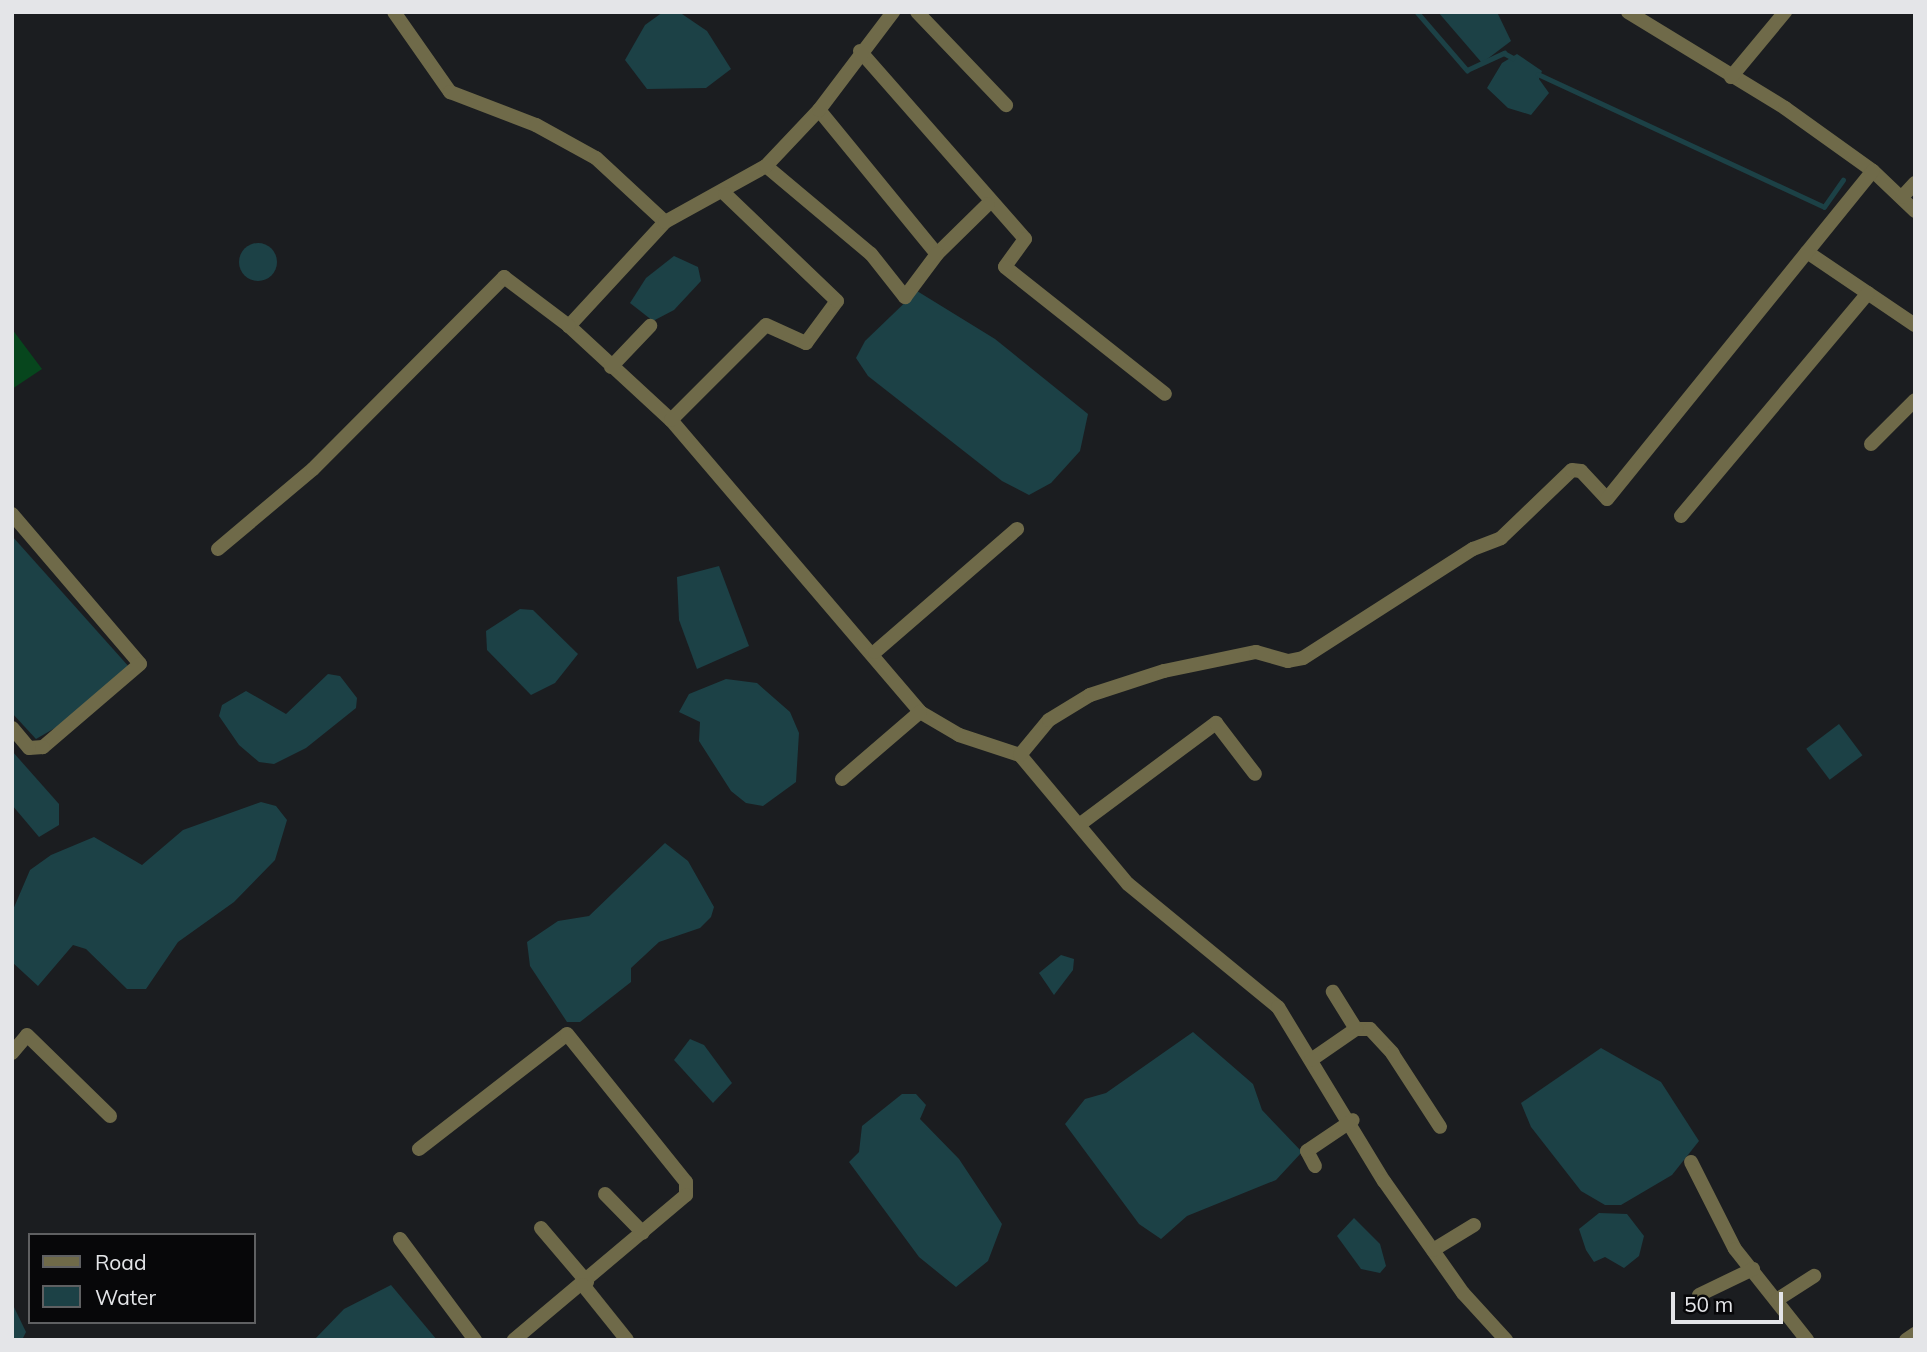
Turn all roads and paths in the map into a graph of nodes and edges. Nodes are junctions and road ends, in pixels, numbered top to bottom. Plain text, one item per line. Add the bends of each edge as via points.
1 (394, 12) edge
2 (893, 12) edge
3 (916, 12) edge
4 (1628, 12) edge
5 (1785, 12) edge
6 (860, 51) junction
7 (1731, 77) junction
8 (1006, 106) dead end
9 (819, 110) junction
10 (766, 166) junction
11 (1873, 171) junction
12 (1915, 183) edge
13 (725, 194) junction
14 (1902, 197) junction
15 (988, 204) junction
16 (1915, 211) edge
17 (666, 222) junction
18 (1807, 252) junction
19 (937, 254) junction
20 (1868, 293) junction
21 (1915, 325) edge
22 (569, 326) junction
23 (650, 326) dead end
24 (611, 367) junction
25 (1165, 394) dead end
26 (1915, 400) edge
27 (671, 420) junction
28 (1871, 444) dead end
29 (12, 513) edge
30 (1681, 516) dead end
31 (1017, 529) dead end
32 (218, 548) dead end
33 (876, 652) junction
34 (920, 712) junction
35 (12, 728) edge
36 (1020, 755) junction
37 (1255, 774) dead end
38 (842, 779) dead end
39 (1079, 825) junction
40 (1333, 992) dead end
41 (1356, 1028) junction
42 (12, 1053) edge
43 (1311, 1060) junction
44 (110, 1115) dead end
45 (1353, 1121) junction
46 (1440, 1128) dead end
47 (419, 1149) dead end
48 (1691, 1162) dead end
49 (1315, 1166) dead end
50 (605, 1194) dead end
51 (1474, 1226) dead end
52 (541, 1228) dead end
53 (643, 1233) junction
54 (400, 1239) dead end
55 (1433, 1250) junction
56 (1753, 1269) junction
57 (1814, 1276) dead end
58 (585, 1283) junction
59 (1699, 1295) dead end
60 (1778, 1299) junction
61 (1915, 1334) edge
62 (475, 1340) edge
63 (514, 1340) edge
64 (627, 1340) edge
65 (1506, 1340) edge
66 (1807, 1340) edge
67 (1906, 1340) edge

1 - 17 street via 450,92 536,125 596,158
2 - 6 street
3 - 8 street
4 - 7 street
5 - 7 street
6 - 9 street
6 - 15 street
7 - 11 street
9 - 10 street
9 - 19 street
10 - 13 street
10 - 19 street via 871,254 905,296
11 - 14 street
11 - 18 street
12 - 14 street
13 - 17 street
13 - 27 street via 837,302 806,343 766,325
14 - 16 street
15 - 19 street
15 - 25 street via 1025,239 1005,267
17 - 22 street
18 - 20 street
18 - 36 street via 1607,499 1581,471 1572,470 1501,538 1473,549 1303,657 1288,662 1256,652 1164,671 1090,695 1049,720
20 - 21 street
20 - 30 street
22 - 24 street
22 - 32 street via 504,277 313,469
23 - 24 street
24 - 27 street
26 - 28 street
27 - 33 street
29 - 35 street via 140,664 43,747 29,748
31 - 33 street
33 - 34 street
34 - 36 street via 959,735
34 - 38 street
36 - 39 street
37 - 39 street via 1216,723
39 - 43 street via 1128,884 1278,1007
40 - 41 street
41 - 43 street
41 - 46 street via 1370,1028 1392,1053
42 - 44 street via 27,1035
43 - 45 street
45 - 49 street via 1307,1151
45 - 55 street via 1384,1181
47 - 53 street via 567,1034 686,1182 686,1195
48 - 56 street via 1735,1249
50 - 53 street
51 - 55 street
52 - 58 street
53 - 58 street
54 - 62 street
55 - 65 street
56 - 59 street
56 - 60 street
57 - 60 street
58 - 63 street
58 - 64 street
60 - 66 street
61 - 67 street

